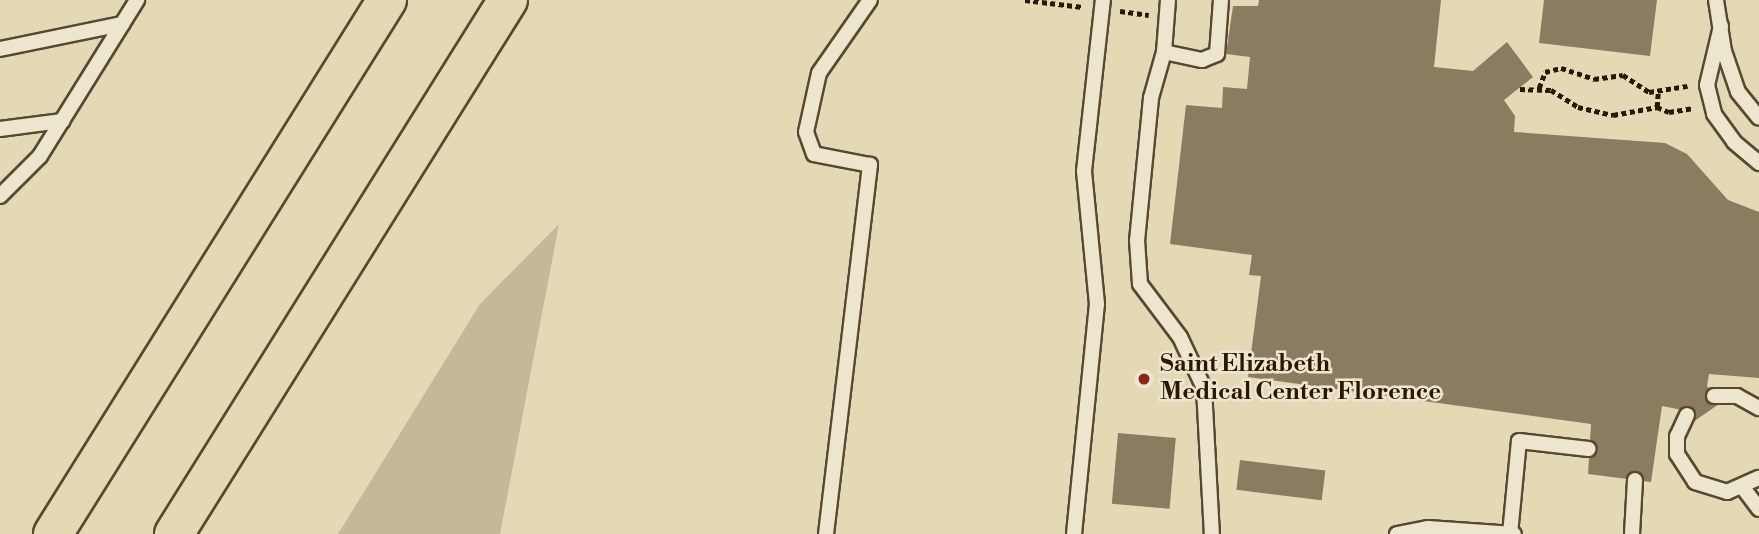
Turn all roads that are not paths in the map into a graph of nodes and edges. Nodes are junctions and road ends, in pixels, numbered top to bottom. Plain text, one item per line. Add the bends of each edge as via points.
1 (137, 0) edge
2 (357, 0) edge
3 (387, 0) edge
4 (508, 0) edge
5 (870, 0) edge
6 (1103, 0) edge
7 (1168, 0) edge
8 (1221, 0) edge
9 (1716, 0) edge
10 (122, 23) junction
11 (1721, 26) junction
12 (0, 49) edge
13 (1164, 52) junction
14 (317, 109) junction
15 (1759, 118) edge
16 (62, 121) junction
17 (0, 129) edge
18 (1759, 163) edge
19 (0, 196) edge
20 (1714, 396) dead end
21 (1759, 408) edge
22 (1687, 415) dead end
23 (1589, 449) dead end
24 (1759, 478) edge
25 (1635, 480) dead end
26 (1744, 489) junction
27 (1759, 509) edge
28 (53, 534) edge
29 (174, 534) edge
30 (826, 534) edge
31 (1073, 534) edge
32 (1212, 534) edge
33 (1397, 534) edge
34 (1512, 534) edge
35 (1632, 534) edge

1 - 10 lane
2 - 14 highway
3 - 14 highway
4 - 29 highway
5 - 30 lane via 819,73 806,132 814,154 870,165
6 - 31 lane via 1084,171 1097,304
7 - 13 lane
8 - 13 lane via 1217,54 1202,60
9 - 11 lane
10 - 12 lane
10 - 16 lane
11 - 15 lane via 1738,92
11 - 18 lane via 1707,85 1711,103 1734,142
13 - 32 lane via 1151,98 1137,240 1140,284 1180,337 1204,388
14 - 28 highway
16 - 17 lane
16 - 19 lane via 40,156
20 - 21 lane via 1737,396
22 - 26 lane via 1676,436 1684,469 1710,490
23 - 34 lane via 1520,441
24 - 26 lane
25 - 35 lane
26 - 27 lane
33 - 34 lane via 1428,528

